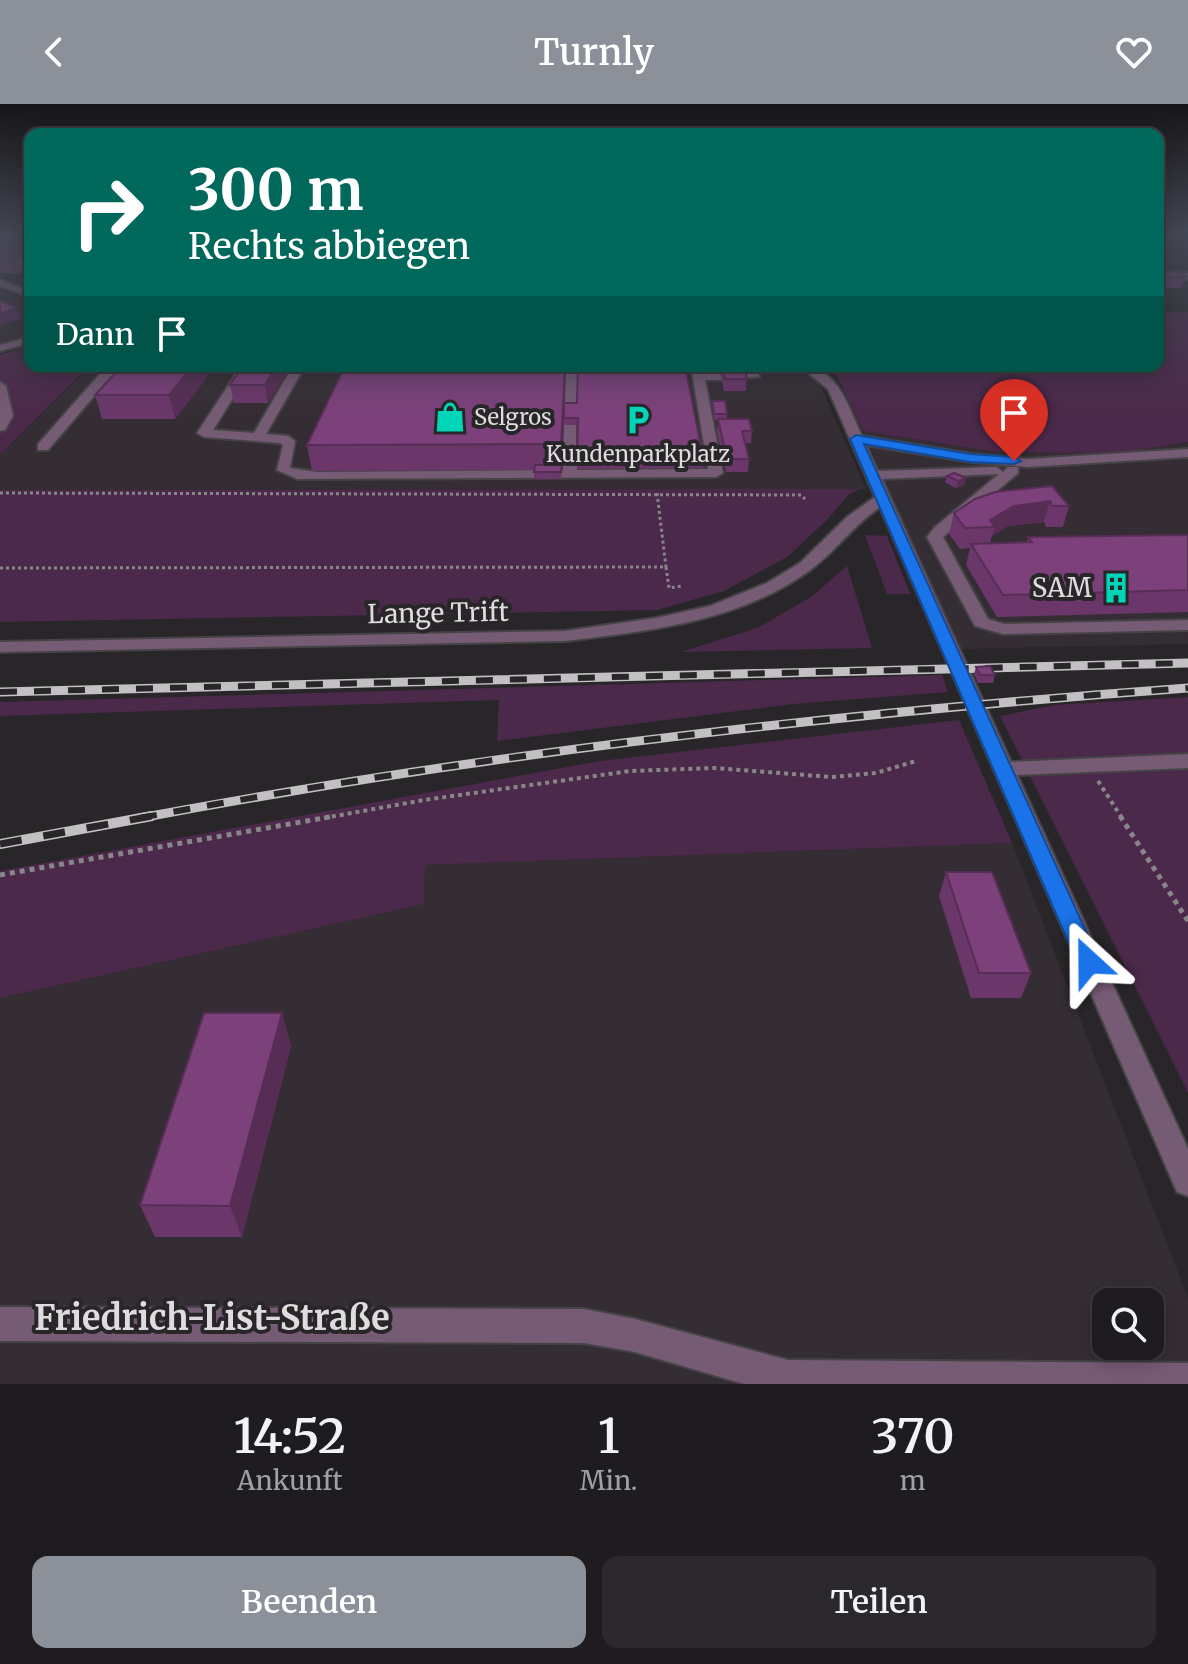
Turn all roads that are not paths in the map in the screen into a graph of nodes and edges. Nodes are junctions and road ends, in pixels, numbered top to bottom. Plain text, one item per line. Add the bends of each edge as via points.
1 (24, 342) edge
2 (0, 348) edge
3 (114, 372) edge
4 (243, 372) edge
5 (296, 372) edge
6 (572, 372) edge
7 (698, 372) edge
8 (703, 372) edge
9 (814, 372) edge
10 (719, 375) edge
11 (0, 386) edge
12 (571, 409) edge
13 (570, 425) edge
14 (0, 427) edge
15 (259, 435) junction
16 (856, 439) junction
17 (43, 447) dead end
18 (1188, 453) edge
19 (1188, 467) edge
20 (1013, 470) junction
21 (570, 474) junction
22 (872, 475) junction
23 (882, 499) junction
24 (1188, 625) edge
25 (0, 647) edge
26 (1188, 761) edge
27 (1003, 769) junction
28 (1188, 1182) edge
29 (0, 1324) edge
30 (1188, 1380) edge

1 - 2 street
3 - 17 street
4 - 15 street via 204,433
5 - 15 street
6 - 12 street
7 - 21 street via 716,473
8 - 10 street
9 - 16 street via 832,384
11 - 14 street via 7,416
13 - 21 street
15 - 21 street via 288,442 283,469 299,475
16 - 18 street via 1028,463
16 - 22 street
19 - 20 street
20 - 22 street
20 - 24 street via 935,537 981,622 1003,629
22 - 23 street
23 - 25 street, Lange Trift via 800,571 770,589 732,605 630,628 565,636
23 - 27 street
26 - 27 street
27 - 28 street
29 - 30 street via 584,1326 788,1377

